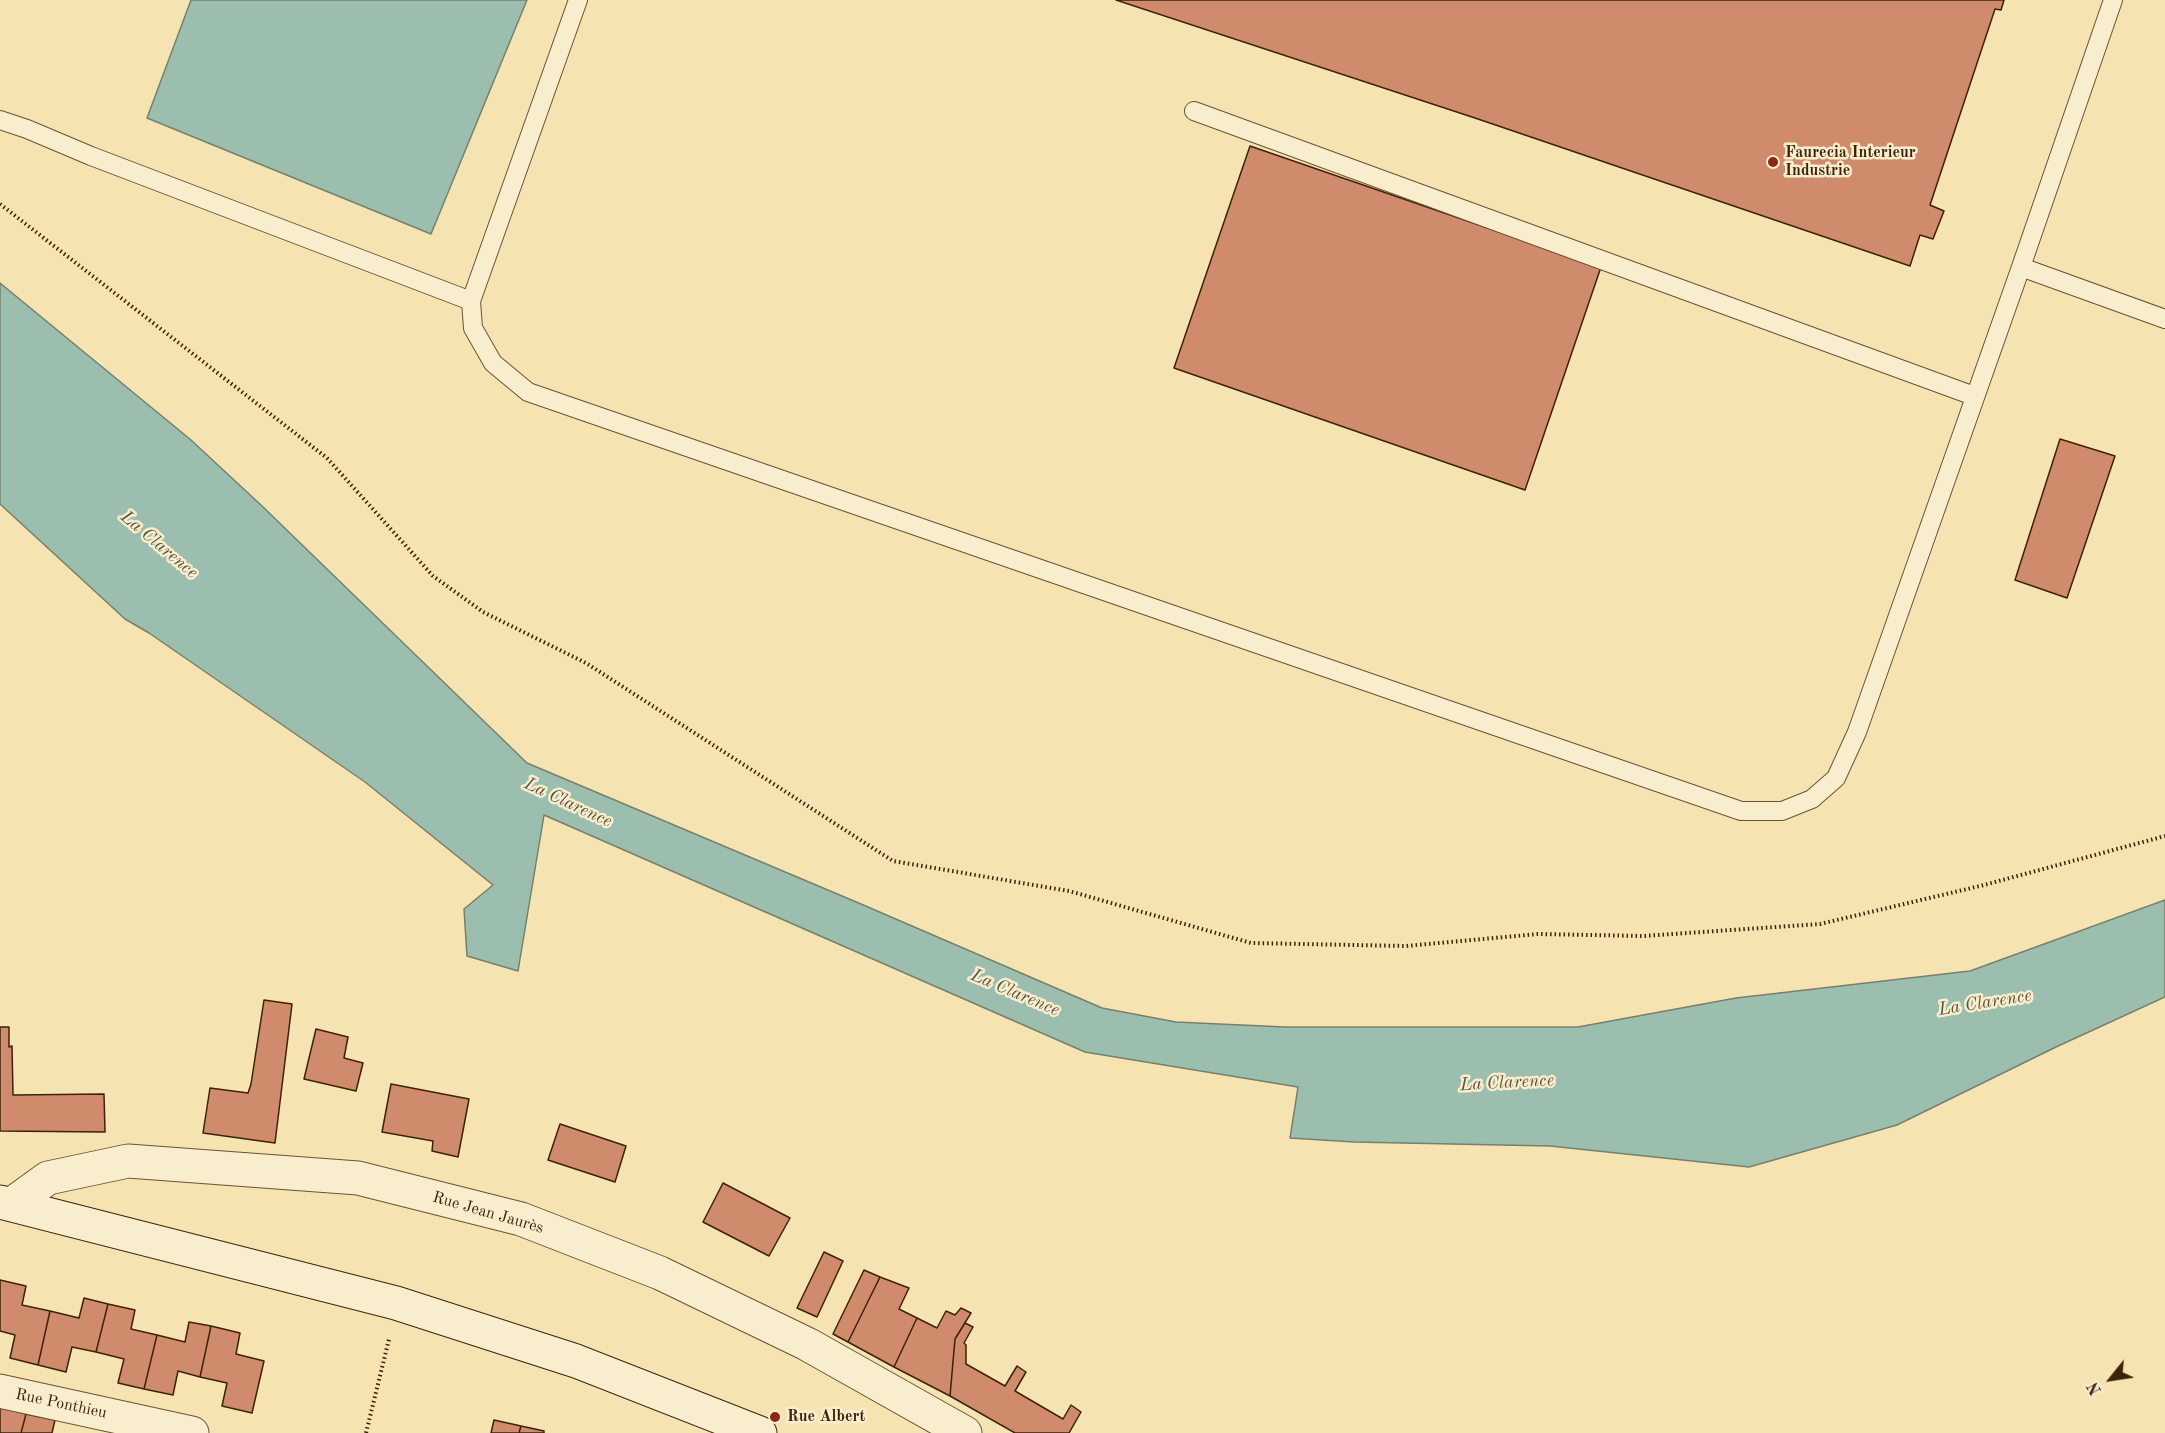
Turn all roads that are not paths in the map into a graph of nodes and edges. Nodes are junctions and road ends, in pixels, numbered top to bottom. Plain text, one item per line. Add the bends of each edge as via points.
1 (578, 0) edge
2 (2113, 0) edge
3 (1194, 111) dead end
4 (0, 120) edge
5 (2021, 267) junction
6 (471, 301) junction
7 (2165, 319) edge
8 (1974, 396) junction
9 (6, 1203) edge
10 (0, 1391) edge
11 (192, 1433) edge
12 (760, 1433) edge
13 (965, 1433) edge

1 - 6 lane
2 - 5 lane
3 - 8 lane
4 - 6 lane
5 - 7 lane
5 - 8 lane
6 - 8 lane via 472,328 493,363 528,392 1740,811 1782,811 1812,799 1836,778 1857,732
9 - 12 street, Rue Jean Jaurès via 396,1303 576,1361
9 - 13 street, Rue Jean Jaurès via 48,1178 128,1161 358,1178 521,1220 660,1273 807,1344
10 - 11 street, Rue Ponthieu

